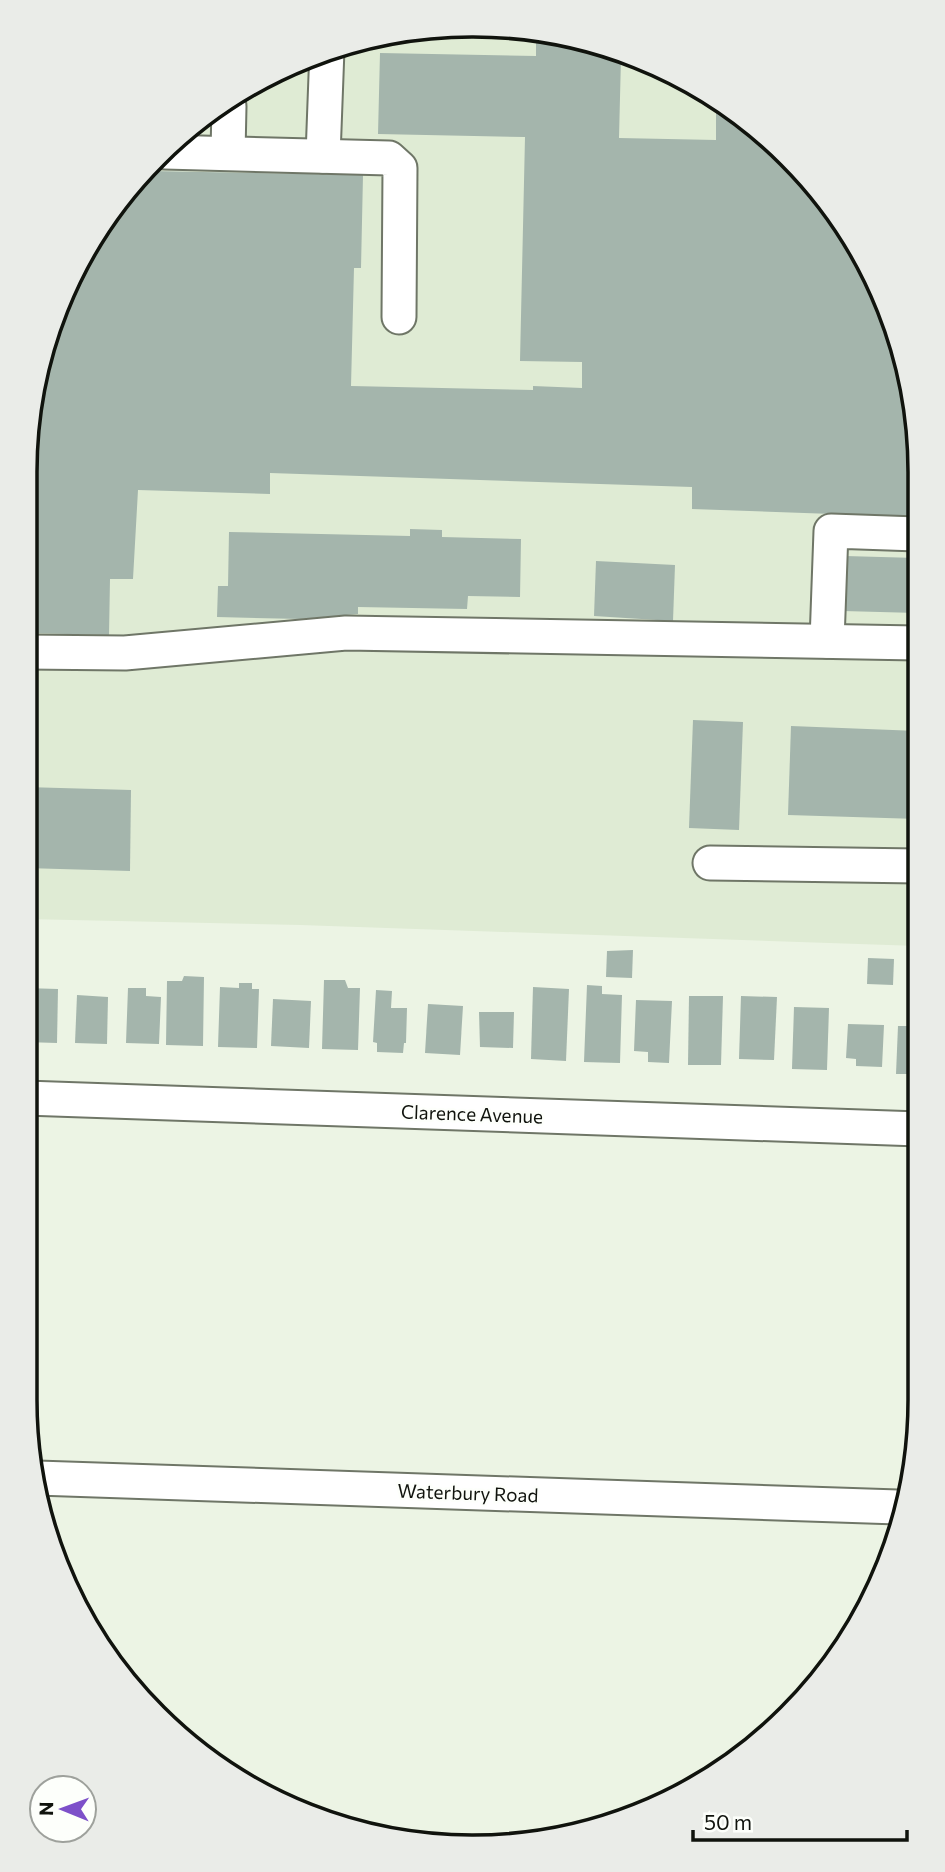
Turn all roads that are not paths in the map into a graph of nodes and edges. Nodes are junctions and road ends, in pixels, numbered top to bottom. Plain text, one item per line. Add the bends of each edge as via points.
1 (327, 62) edge
2 (229, 111) edge
3 (177, 152) edge
4 (228, 153) junction
5 (323, 156) junction
6 (399, 317) dead end
7 (908, 534) edge
8 (827, 641) junction
9 (908, 643) edge
10 (37, 652) edge
11 (710, 863) dead end
12 (908, 866) edge
13 (37, 1098) edge
14 (908, 1129) edge
15 (44, 1478) edge
16 (894, 1507) edge

1 - 5 street
2 - 4 street
3 - 4 street
4 - 5 street
5 - 6 street via 389,158 400,168
7 - 8 street via 831,531
8 - 9 street
8 - 10 street via 346,633 125,653
11 - 12 street
13 - 14 street, Clarence Avenue
15 - 16 street, Waterbury Road

